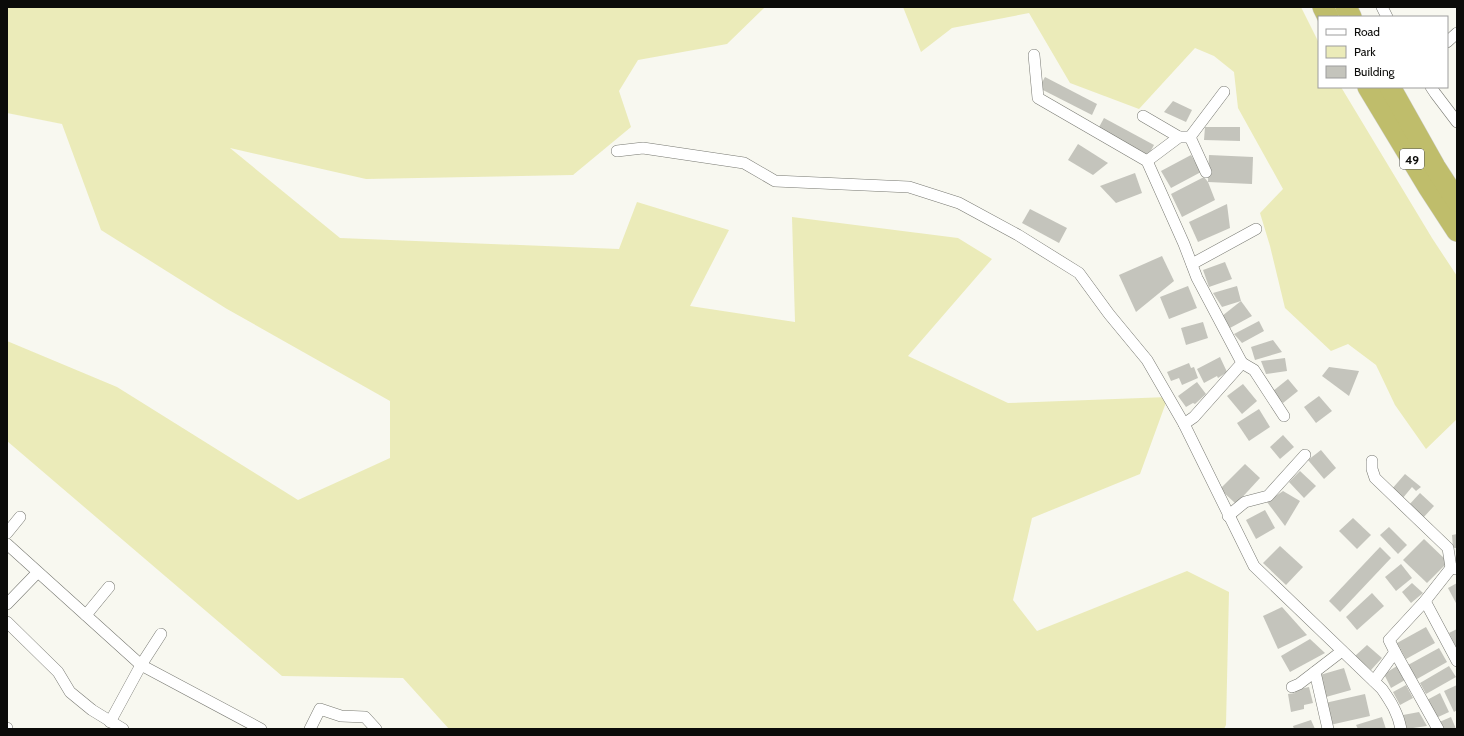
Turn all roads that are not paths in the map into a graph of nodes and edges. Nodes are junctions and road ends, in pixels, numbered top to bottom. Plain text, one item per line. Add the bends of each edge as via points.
1 (1323, 7) edge
2 (1346, 7) edge
3 (1382, 7) edge
4 (1328, 16) edge
5 (1350, 16) edge
6 (1386, 16) edge
7 (1457, 33) edge
8 (1448, 41) edge
9 (1034, 55) dead end
10 (1369, 88) edge
11 (1391, 88) edge
12 (1432, 88) edge
13 (1224, 92) dead end
14 (1143, 116) dead end
15 (1457, 122) edge
16 (1184, 137) junction
17 (617, 151) dead end
18 (1147, 160) junction
19 (1206, 172) dead end
20 (1457, 201) edge
21 (1256, 229) dead end
22 (1457, 231) edge
23 (1192, 264) junction
24 (1242, 364) junction
25 (1284, 416) dead end
26 (1184, 424) junction
27 (1305, 455) dead end
28 (1372, 461) dead end
29 (1228, 516) junction
30 (20, 517) dead end
31 (7, 533) edge
32 (7, 544) edge
33 (1454, 569) edge
34 (37, 573) junction
35 (109, 587) dead end
36 (1425, 601) junction
37 (7, 604) edge
38 (86, 615) junction
39 (7, 622) edge
40 (161, 634) dead end
41 (1342, 651) junction
42 (1395, 652) junction
43 (1457, 661) edge
44 (141, 665) junction
45 (1315, 672) junction
46 (1374, 681) junction
47 (1292, 687) dead end
48 (110, 722) junction
49 (123, 729) edge
50 (261, 729) edge
51 (310, 729) edge
52 (376, 729) edge
53 (1328, 729) edge
54 (1401, 729) edge
55 (1438, 729) edge

1 - 4 highway
2 - 5 highway
3 - 6 street
7 - 8 street
9 - 18 street via 1038,98
10 - 22 highway, 49
11 - 20 highway, 49
12 - 15 street
13 - 16 street
14 - 16 street
16 - 18 street
16 - 19 street
17 - 26 street via 643,148 744,163 775,181 909,187 959,203 1018,235 1079,274 1147,360
18 - 23 street
21 - 23 street
23 - 24 street
24 - 25 street via 1254,370
24 - 26 street
26 - 29 street
27 - 29 street via 1268,496 1245,502
28 - 33 street via 1375,478 1448,548
29 - 41 street via 1254,566
30 - 31 street
32 - 34 street
33 - 36 street
34 - 37 street
34 - 38 street
35 - 38 street
36 - 42 street via 1389,640
36 - 43 street
38 - 44 street
39 - 48 street via 58,672 70,692
40 - 44 street
41 - 45 street
41 - 46 street
42 - 46 street
42 - 55 street
44 - 48 street
44 - 50 street
45 - 47 street
45 - 53 street
46 - 54 street via 1394,707
48 - 49 street
51 - 52 street via 320,709 341,716 365,717

